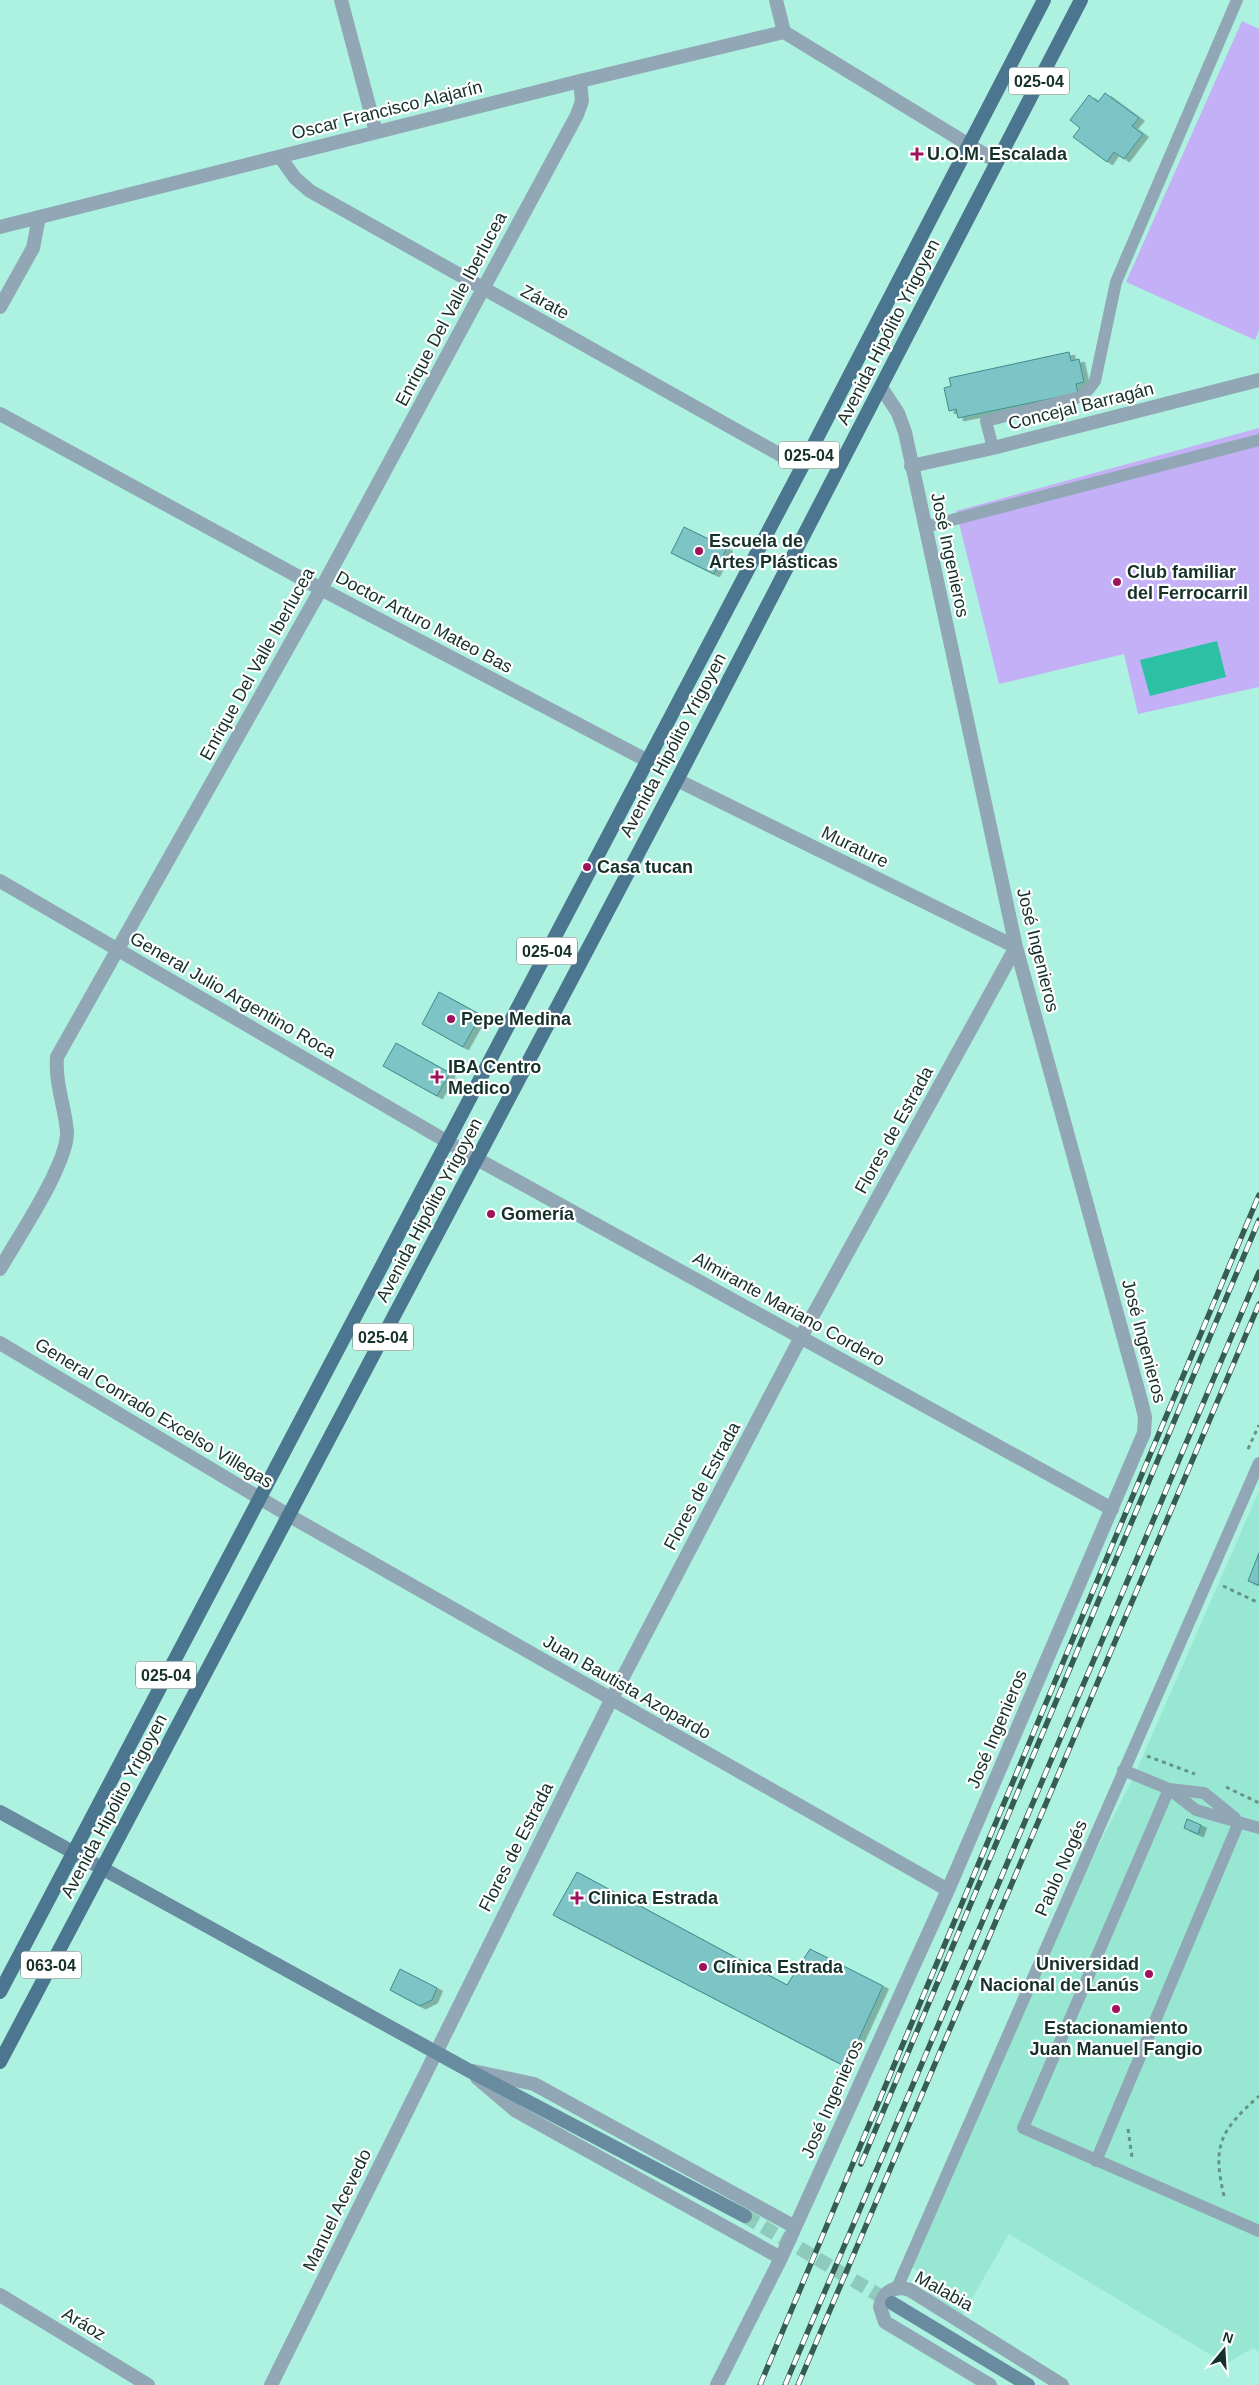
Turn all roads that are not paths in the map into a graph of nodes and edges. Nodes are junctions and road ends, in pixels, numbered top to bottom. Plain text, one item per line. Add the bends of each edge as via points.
1 (341, 0) edge
2 (776, 0) edge
3 (1044, 0) edge
4 (1081, 0) edge
5 (1237, 0) edge
6 (784, 32) junction
7 (580, 80) junction
8 (376, 132) junction
9 (969, 147) junction
10 (280, 156) junction
11 (997, 162) junction
12 (39, 217) junction
13 (0, 227) edge
14 (482, 289) junction
15 (0, 307) edge
16 (1259, 380) edge
17 (881, 387) junction
18 (0, 414) edge
19 (1259, 440) edge
20 (993, 448) junction
21 (911, 466) junction
22 (802, 467) junction
23 (924, 527) junction
24 (321, 589) junction
25 (648, 761) junction
26 (677, 780) junction
27 (0, 881) edge
28 (1016, 947) junction
29 (118, 950) junction
30 (447, 1141) junction
31 (478, 1159) junction
32 (0, 1269) edge
33 (801, 1337) junction
34 (0, 1343) edge
35 (1259, 1463) edge
36 (259, 1497) junction
37 (1112, 1509) junction
38 (288, 1515) junction
39 (611, 1700) junction
40 (1123, 1770) junction
41 (1169, 1789) junction
42 (0, 1812) edge
43 (1239, 1822) junction
44 (1259, 1828) edge
45 (73, 1852) junction
46 (103, 1868) junction
47 (948, 1890) junction
48 (0, 1992) edge
49 (436, 2051) junction
50 (0, 2062) edge
51 (468, 2070) junction
52 (1096, 2161) junction
53 (745, 2216) tunnel mouth
54 (795, 2227) junction
55 (1259, 2231) edge
56 (781, 2258) junction
57 (897, 2288) junction
58 (0, 2295) edge
59 (892, 2303) tunnel mouth
60 (148, 2385) edge
61 (271, 2385) edge
62 (718, 2385) edge
63 (990, 2385) edge
64 (1028, 2385) edge
65 (1062, 2385) edge

1 - 8 street
2 - 6 street
3 - 9 main road, Avenida Hipólito Yrigoyen / 025-04
4 - 11 main road, Avenida Hipólito Yrigoyen / 025-04
5 - 20 lane via 1116,282 1094,381 1080,397 986,421
6 - 7 street, Oscar Francisco Alajarín
6 - 9 street
7 - 8 street, Oscar Francisco Alajarín
7 - 14 street, Enrique Del Valle Iberlucea via 582,100 577,115
8 - 10 street, Oscar Francisco Alajarín
9 - 11 street
9 - 22 main road, Avenida Hipólito Yrigoyen / 025-04
10 - 12 street, Oscar Francisco Alajarín
10 - 14 street, Zárate via 295,178 310,192
11 - 17 main road, Avenida Hipólito Yrigoyen / 025-04
12 - 13 street, Oscar Francisco Alajarín
12 - 15 street via 33,248
14 - 22 street, Zárate
14 - 24 street, Enrique Del Valle Iberlucea
16 - 20 street, Concejal Barragán
17 - 21 street, José Ingenieros via 905,432
17 - 26 main road, Avenida Hipólito Yrigoyen / 025-04
18 - 24 street, Doctor Arturo Mateo Bas
19 - 23 lane
20 - 21 street, Concejal Barragán
21 - 23 street, José Ingenieros
22 - 25 main road, Avenida Hipólito Yrigoyen / 025-04
23 - 28 street, José Ingenieros
24 - 25 street, Doctor Arturo Mateo Bas
24 - 29 street, Enrique Del Valle Iberlucea
25 - 30 main road, Avenida Hipólito Yrigoyen / 025-04
26 - 28 street, Murature
26 - 31 main road, Avenida Hipólito Yrigoyen / 025-04
27 - 29 street, General Julio Argentino Roca
28 - 33 street, Flores de Estrada
28 - 37 street, José Ingenieros via 1145,1417 1144,1433
29 - 30 street, General Julio Argentino Roca
29 - 32 street, Enrique Del Valle Iberlucea via 57,1057 56,1071 67,1132 64,1152
30 - 31 street, Almirante Mariano Cordero
30 - 36 main road, Avenida Hipólito Yrigoyen / 025-04
31 - 33 street, Almirante Mariano Cordero
31 - 38 main road, Avenida Hipólito Yrigoyen / 025-04
33 - 37 street, Almirante Mariano Cordero
33 - 39 street, Flores de Estrada
34 - 36 street, General Conrado Excelso Villegas
35 - 40 lane, Pablo Nogés
36 - 38 street, General Conrado Excelso Villegas
36 - 45 main road, Avenida Hipólito Yrigoyen / 025-04
37 - 47 street, José Ingenieros
38 - 39 street, Juan Bautista Azopardo
38 - 46 main road, Avenida Hipólito Yrigoyen / 025-04
39 - 47 street, Juan Bautista Azopardo
39 - 49 street, Flores de Estrada
40 - 41 lane
40 - 57 lane, Pablo Nogés
41 - 43 lane via 1196,1810
41 - 43 lane via 1204,1793
41 - 52 lane via 1023,2128
42 - 45 main road
43 - 44 lane
43 - 52 lane
45 - 46 main road
45 - 48 main road, Avenida Hipólito Yrigoyen / 063-04
46 - 49 main road
46 - 50 main road, Avenida Hipólito Yrigoyen / 063-04
47 - 54 street, José Ingenieros
49 - 51 main road
49 - 61 street, Manuel Acevedo
51 - 53 main road
51 - 54 street via 534,2084
51 - 56 street via 516,2112
52 - 55 lane
54 - 56 street, José Ingenieros
56 - 62 street, José Ingenieros
57 - 63 street, Malabia via 882,2299 880,2307 884,2322
57 - 65 street, Malabia via 910,2290
58 - 60 street, Aráoz
59 - 64 main road, Malabia

